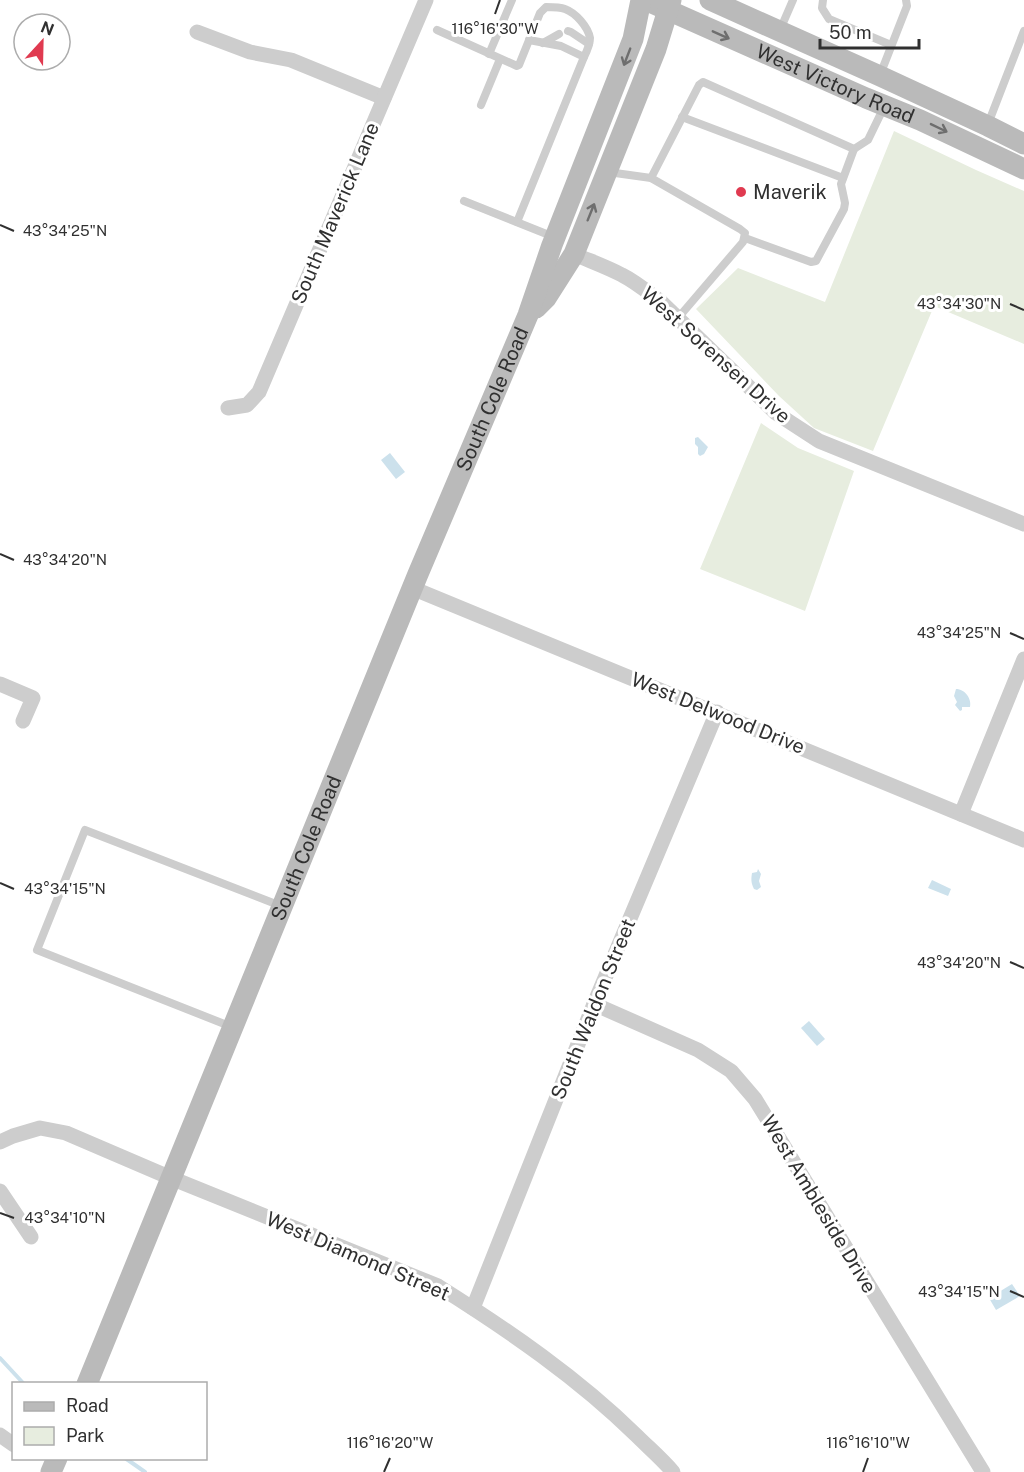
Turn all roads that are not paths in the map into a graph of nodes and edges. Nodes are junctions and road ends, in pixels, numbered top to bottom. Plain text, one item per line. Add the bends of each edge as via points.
1 (426, 0) edge
2 (512, 0) edge
3 (641, 0) edge
4 (645, 0) edge
5 (710, 0) edge
6 (793, 0) edge
7 (823, 0) edge
8 (906, 0) edge
9 (670, 5) edge
10 (437, 30) dead end
11 (568, 31) dead end
12 (780, 31) junction
13 (1024, 31) edge
14 (197, 32) dead end
15 (559, 34) dead end
16 (529, 40) junction
17 (543, 43) junction
18 (589, 44) junction
19 (891, 45) junction
20 (489, 54) junction
21 (584, 57) junction
22 (500, 58) junction
23 (880, 76) junction
24 (384, 98) junction
25 (482, 105) dead end
26 (884, 105) junction
27 (682, 117) junction
28 (988, 126) junction
29 (1024, 144) edge
30 (854, 149) junction
31 (1024, 169) edge
32 (607, 172) junction
33 (651, 178) junction
34 (843, 178) junction
35 (464, 201) dead end
36 (569, 203) junction
37 (517, 222) junction
38 (555, 238) junction
39 (745, 238) junction
40 (574, 254) junction
41 (528, 315) junction
42 (678, 318) junction
43 (228, 408) dead end
44 (1024, 524) edge
45 (412, 588) junction
46 (1024, 659) edge
47 (0, 684) edge
48 (717, 712) junction
49 (23, 721) dead end
50 (961, 814) junction
51 (1024, 840) edge
52 (282, 906) junction
53 (594, 1004) junction
54 (233, 1027) junction
55 (0, 1142) edge
56 (171, 1178) junction
57 (0, 1191) edge
58 (31, 1237) dead end
59 (473, 1308) junction
60 (87, 1382) edge
61 (673, 1472) edge
62 (983, 1472) edge

1 - 24 street, South Maverick Lane
2 - 20 lane
3 -> 36 main road, South Cole Road via 633,39
4 - 9 main road, West Victory Road
5 - 12 main road, West Victory Road
6 - 12 lane
7 - 19 lane via 822,8 829,19
8 - 19 lane
9 -> 26 main road, West Victory Road
9 - 32 main road, South Cole Road
10 - 20 lane
11 - 18 lane
12 - 23 main road, West Victory Road
13 - 28 lane
14 - 24 street via 250,52 291,60
15 - 17 lane
16 - 17 lane
16 - 18 lane via 546,7 563,8 581,21
16 - 22 lane via 519,65
17 - 21 lane
18 - 21 lane
19 - 23 lane
20 - 22 lane
21 - 37 lane
22 - 25 lane
23 - 28 main road, West Victory Road
24 - 43 street, South Maverick Lane via 259,392 247,405
26 - 30 lane via 868,140
26 -> 31 main road, West Victory Road
27 - 30 lane via 703,82
27 - 33 lane
27 - 34 lane
28 - 29 main road, West Victory Road
30 - 34 lane
32 - 33 lane
40 -> 32 main road, South Cole Road
33 - 39 lane via 741,229
34 - 39 lane via 844,209 816,261
35 - 37 lane
36 - 38 main road, South Cole Road
36 - 40 main road, South Cole Road via 565,224
37 - 38 lane
38 - 41 main road, South Cole Road
39 - 42 lane
40 - 41 main road, South Cole Road via 546,298
40 - 42 street, West Sorensen Drive via 624,276
41 - 45 main road, South Cole Road
42 - 44 street, West Sorensen Drive via 776,413 819,441
45 - 48 street, West Delwood Drive
45 - 52 main road, South Cole Road
46 - 50 street
47 - 49 street via 33,698
48 - 50 street, West Delwood Drive
48 - 53 street, South Waldon Street
50 - 51 street, West Delwood Drive
52 - 54 main road, South Cole Road
52 - 54 lane via 85,830 37,950
53 - 59 street, South Waldon Street
53 - 62 street, West Ambleside Drive via 698,1050 731,1071 754,1099
54 - 56 main road, South Cole Road
55 - 56 street, West Diamond Street via 40,1128 66,1133
56 - 59 street, West Diamond Street via 438,1286
56 - 60 main road, South Cole Road
57 - 58 street
59 - 61 street, West Diamond Street via 569,1376

